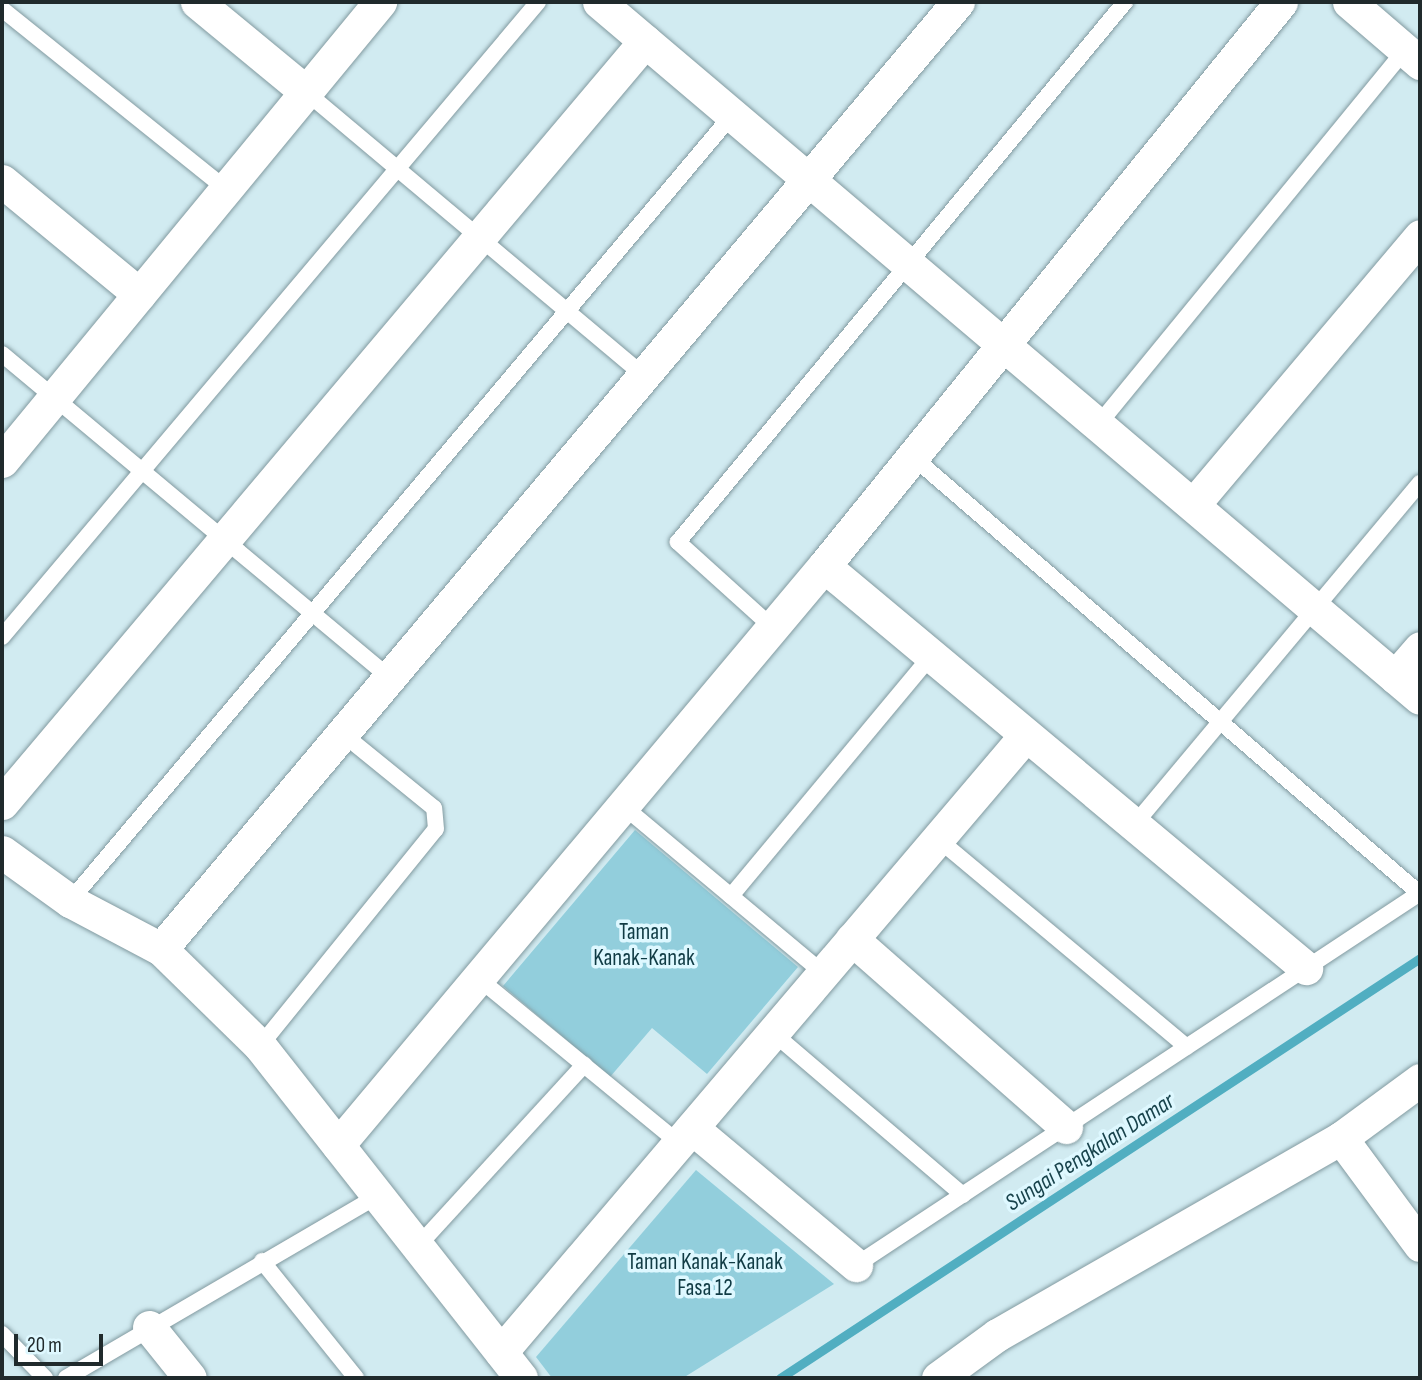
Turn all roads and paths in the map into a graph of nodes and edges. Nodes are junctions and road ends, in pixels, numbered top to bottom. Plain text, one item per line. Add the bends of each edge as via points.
1 (197, 2) edge
2 (380, 2) edge
3 (538, 2) edge
4 (599, 2) edge
5 (958, 2) edge
6 (1125, 2) edge
7 (1280, 2) edge
8 (1349, 2) edge
9 (2, 9) edge
10 (645, 41) junction
11 (1413, 56) edge
12 (306, 92) junction
13 (732, 115) junction
14 (398, 168) junction
15 (810, 180) junction
16 (2, 181) edge
17 (226, 189) junction
18 (1420, 236) edge
19 (479, 237) junction
20 (908, 264) junction
21 (139, 294) junction
22 (568, 311) junction
23 (1001, 344) junction
24 (2, 354) edge
25 (645, 376) junction
26 (55, 396) junction
27 (1098, 425) junction
28 (913, 457) junction
29 (2, 461) edge
30 (143, 470) junction
31 (1420, 482) edge
32 (1193, 505) junction
33 (224, 539) junction
34 (824, 566) junction
35 (1319, 611) junction
36 (312, 613) junction
37 (772, 627) junction
38 (2, 637) edge
39 (1420, 648) edge
40 (932, 656) junction
41 (1395, 677) junction
42 (390, 678) junction
43 (1420, 698) edge
44 (1222, 723) junction
45 (343, 734) junction
46 (1026, 735) junction
47 (2, 803) edge
48 (622, 805) junction
49 (1134, 825) junction
50 (938, 839) junction
51 (2, 852) edge
52 (1420, 893) edge
53 (731, 895) junction
54 (70, 901) junction
55 (852, 939) junction
56 (161, 949) junction
57 (1306, 968) junction
58 (823, 973) junction
59 (478, 978) junction
60 (772, 1032) junction
61 (260, 1046) junction
62 (1187, 1047) junction
63 (584, 1065) junction
64 (1420, 1080) edge
65 (1066, 1126) junction
66 (685, 1135) junction
67 (1341, 1138) junction
68 (338, 1145) junction
69 (963, 1195) junction
70 (377, 1196) junction
71 (418, 1245) junction
72 (1420, 1245) edge
73 (262, 1261) junction
74 (856, 1265) joint
75 (149, 1327) junction
76 (2, 1334) edge
77 (500, 1352) junction
78 (45, 1378) edge
79 (66, 1378) edge
80 (190, 1378) edge
81 (356, 1378) edge
82 (520, 1378) edge
83 (938, 1378) edge

1 - 12 street
2 - 12 street
3 - 14 lane
4 - 10 street
5 - 15 street
6 - 20 lane
7 - 23 street
8 - 11 street
9 - 17 lane
10 - 13 street
10 - 19 street
11 - 27 lane
12 - 14 lane
12 - 17 street
13 - 15 street
13 - 22 lane
14 - 19 lane
14 - 30 lane
15 - 20 street
15 - 25 street
16 - 21 street
17 - 21 street
18 - 32 street
19 - 22 lane
19 - 33 street
20 - 23 street
20 - 37 lane via 678,542
21 - 26 street
22 - 25 lane
22 - 36 lane
23 - 27 street
23 - 28 street
24 - 26 lane
25 - 42 street
26 - 29 street
26 - 30 lane
27 - 32 street
28 - 34 street
28 - 44 lane
30 - 33 lane
30 - 38 lane
31 - 35 lane
32 - 35 street
33 - 36 lane
33 - 47 street
34 - 37 street
34 - 40 street
35 - 41 street
35 - 44 lane
36 - 42 lane
36 - 54 lane
37 - 48 street
39 - 41 street
40 - 46 street
40 - 53 lane
41 - 43 street
42 - 45 street
44 - 49 lane
44 - 52 lane
45 - 56 street
45 - 61 lane via 433,808 436,829
46 - 49 street
46 - 50 street
48 - 53 lane
48 - 59 street
49 - 57 street
50 - 55 street
50 - 62 lane
51 - 54 street
52 - 57 lane
53 - 58 lane
54 - 56 street
55 - 58 street
55 - 65 street
56 - 61 street
57 - 62 lane
58 - 60 street
59 - 63 lane
59 - 68 street
60 - 66 street
60 - 69 lane
61 - 68 street
62 - 65 lane
63 - 66 lane
63 - 71 lane
64 - 67 street
65 - 69 lane
66 - 74 street
66 - 77 street
67 - 72 street
67 - 83 street via 997,1335
68 - 70 street
69 - 74 lane
70 - 71 street
70 - 73 lane
71 - 77 street
73 - 75 lane
73 - 81 lane
75 - 79 lane
75 - 80 street
76 - 78 lane
77 - 82 street

